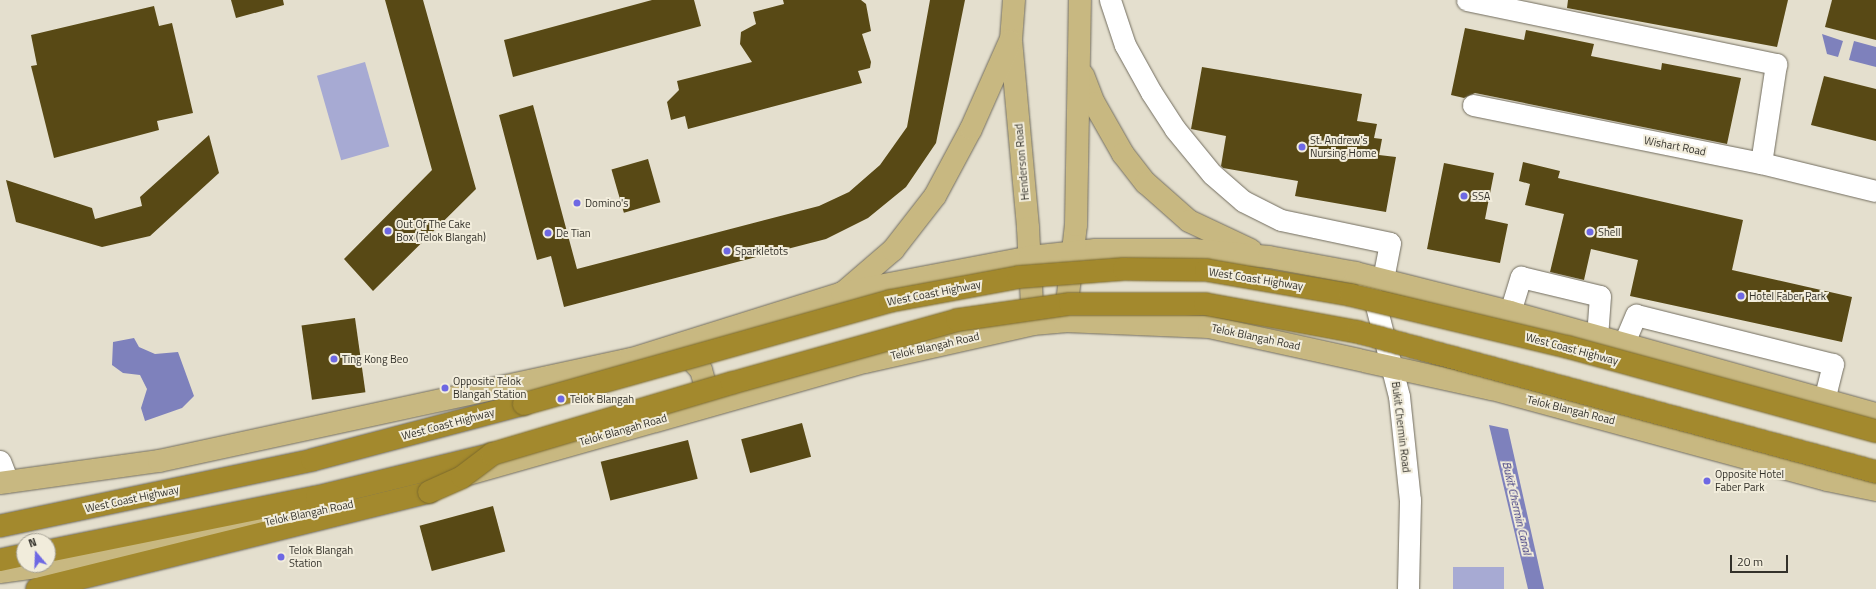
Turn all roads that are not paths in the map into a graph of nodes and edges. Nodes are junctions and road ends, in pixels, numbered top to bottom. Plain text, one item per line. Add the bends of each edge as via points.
1 (1014, 0) edge
2 (1080, 0) edge
3 (1110, 0) edge
4 (1467, 0) edge
5 (1011, 40) junction
6 (1079, 65) junction
7 (1473, 105) dead end
8 (1761, 163) junction
9 (1876, 191) edge
10 (1073, 252) junction
11 (1030, 257) junction
12 (1268, 257) junction
13 (1356, 273) junction
14 (1383, 279) junction
15 (842, 293) junction
16 (1510, 312) junction
17 (1065, 321) junction
18 (1033, 324) junction
19 (1597, 336) junction
20 (1623, 345) junction
21 (669, 349) junction
22 (1392, 366) junction
23 (1824, 400) junction
24 (701, 408) junction
25 (1876, 414) edge
26 (1876, 431) edge
27 (492, 454) junction
28 (0, 461) edge
29 (1876, 472) edge
30 (4, 482) edge
31 (1876, 490) edge
32 (0, 526) edge
33 (56, 549) edge
34 (16, 557) edge
35 (0, 560) edge
36 (0, 572) edge
37 (37, 589) edge
38 (1408, 589) edge

1 - 5 main road, Henderson Road
2 - 6 main road
3 - 14 street via 1125,45 1151,92 1175,129 1212,174 1243,201 1281,220 1390,243
4 - 8 street via 1776,64
5 - 11 main road, Henderson Road
5 - 15 main road via 971,129 935,196 893,250
6 - 10 main road
6 - 12 main road via 1103,120 1123,154 1146,183 1189,220
7 - 8 street, Wishart Road
8 - 9 street, Wishart Road
10 - 11 main road
10 - 12 main road via 1194,250
10 - 17 main road
11 - 15 main road
11 - 18 main road, Henderson Road
12 - 13 main road
13 - 14 main road
13 - 22 street, Bukit Chermin Road via 1369,288 1376,306
14 - 16 main road
15 - 21 main road
16 - 19 main road
16 - 19 street via 1521,277 1600,296
17 - 18 main road, Telok Blangah Road
17 - 22 main road, Telok Blangah Road via 1209,327
18 - 24 main road, Telok Blangah Road via 865,362
19 - 20 main road
20 - 23 main road
20 - 23 street via 1636,315 1833,364
21 - 24 main road via 688,356 701,370 706,388
21 - 30 main road via 159,461
22 - 31 main road, Telok Blangah Road via 1618,422 1827,480
22 - 38 street, Bukit Chermin Road via 1399,396 1410,500
23 - 25 main road
24 - 36 main road, Telok Blangah Road via 414,490 110,555
26 - 32 highway, West Coast Highway, bridge via 1568,347 1351,295 1206,270 1124,269 1019,277 890,301 312,460
27 - 29 highway, bridge via 957,320 1070,304 1204,304 1358,332
27 - 33 highway via 317,497
27 - 37 highway, bridge via 462,477 429,492
28 - 30 street
34 - 35 highway

